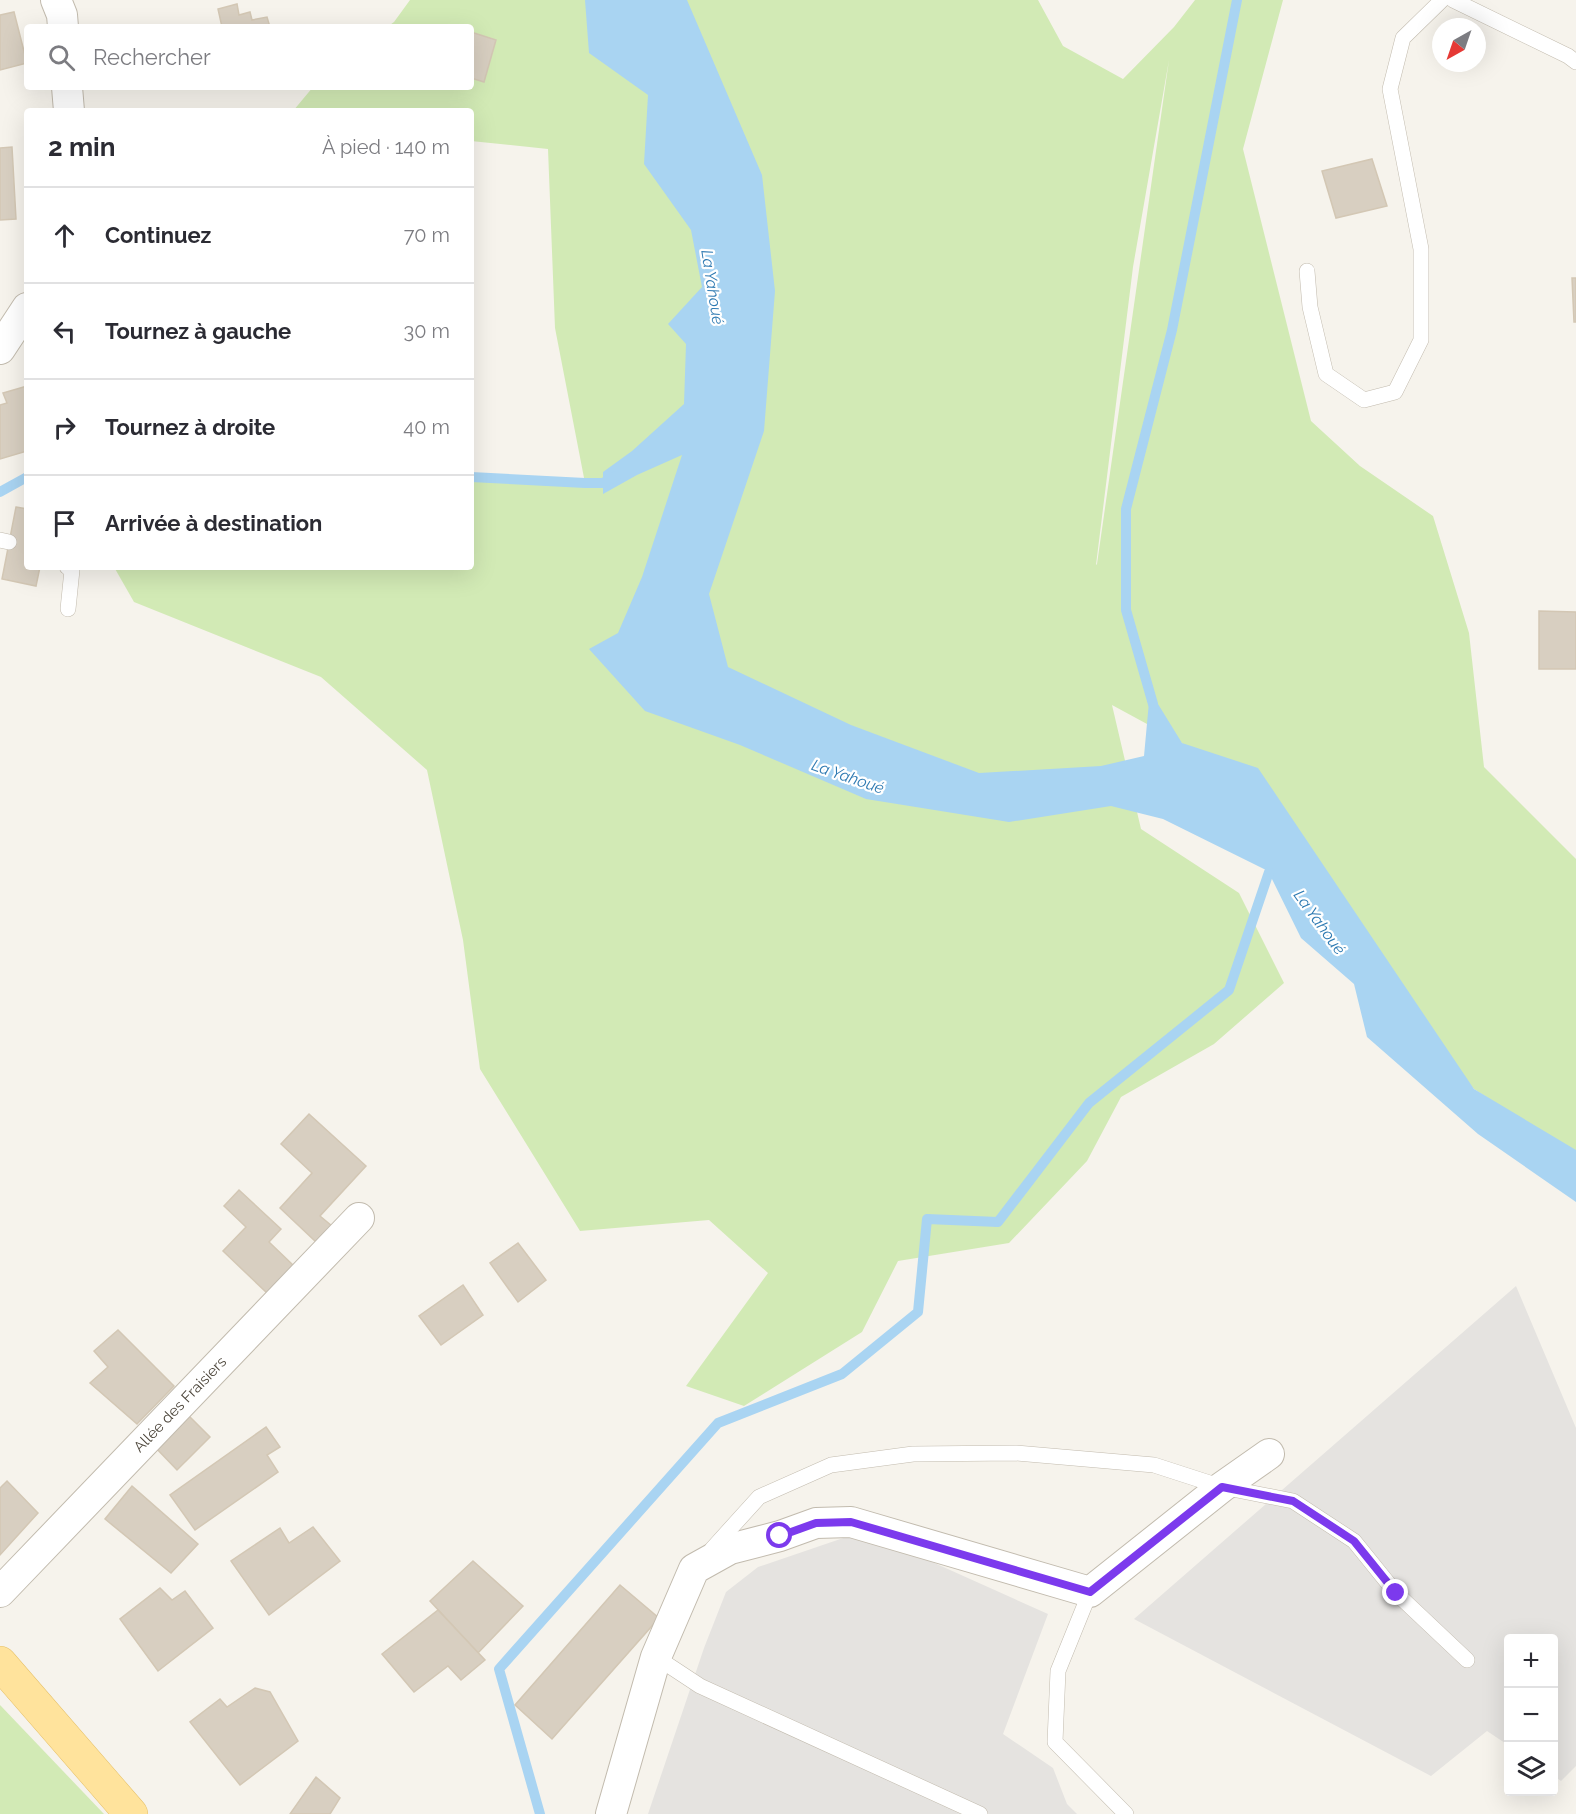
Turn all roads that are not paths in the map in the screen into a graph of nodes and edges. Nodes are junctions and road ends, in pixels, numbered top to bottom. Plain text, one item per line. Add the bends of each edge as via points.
1 (56, 0) edge
2 (1442, 0) edge
3 (1453, 0) edge
4 (63, 24) edge
5 (1576, 62) edge
6 (67, 90) edge
7 (69, 108) edge
8 (1307, 271) dead end
9 (24, 313) edge
10 (0, 349) edge
11 (72, 570) edge
12 (68, 609) dead end
13 (359, 1218) dead end
14 (1269, 1454) dead end
15 (1222, 1487) junction
16 (694, 1569) junction
17 (0, 1592) edge
18 (1090, 1592) junction
19 (656, 1657) junction
20 (1467, 1660) dead end
21 (0, 1663) edge
22 (952, 1808) edge
23 (131, 1814) edge
24 (611, 1814) edge
25 (980, 1814) edge
26 (1126, 1814) edge

1 - 4 street
2 - 8 lane via 1403,38 1390,89 1421,249 1421,340 1395,392 1364,400 1326,374 1310,307
3 - 5 lane
6 - 7 street
9 - 10 street
11 - 12 lane
13 - 17 street, Allée des Fraisiers
14 - 15 street
15 - 16 lane via 1154,1465 1016,1453 913,1454 831,1465 759,1497
15 - 18 street
15 - 20 lane via 1293,1501 1354,1541 1396,1593
16 - 18 street via 730,1548 816,1523 851,1522
16 - 19 street
18 - 26 lane via 1058,1671 1055,1742
19 - 22 lane via 700,1686
19 - 24 street
21 - 23 main road
22 - 25 lane

